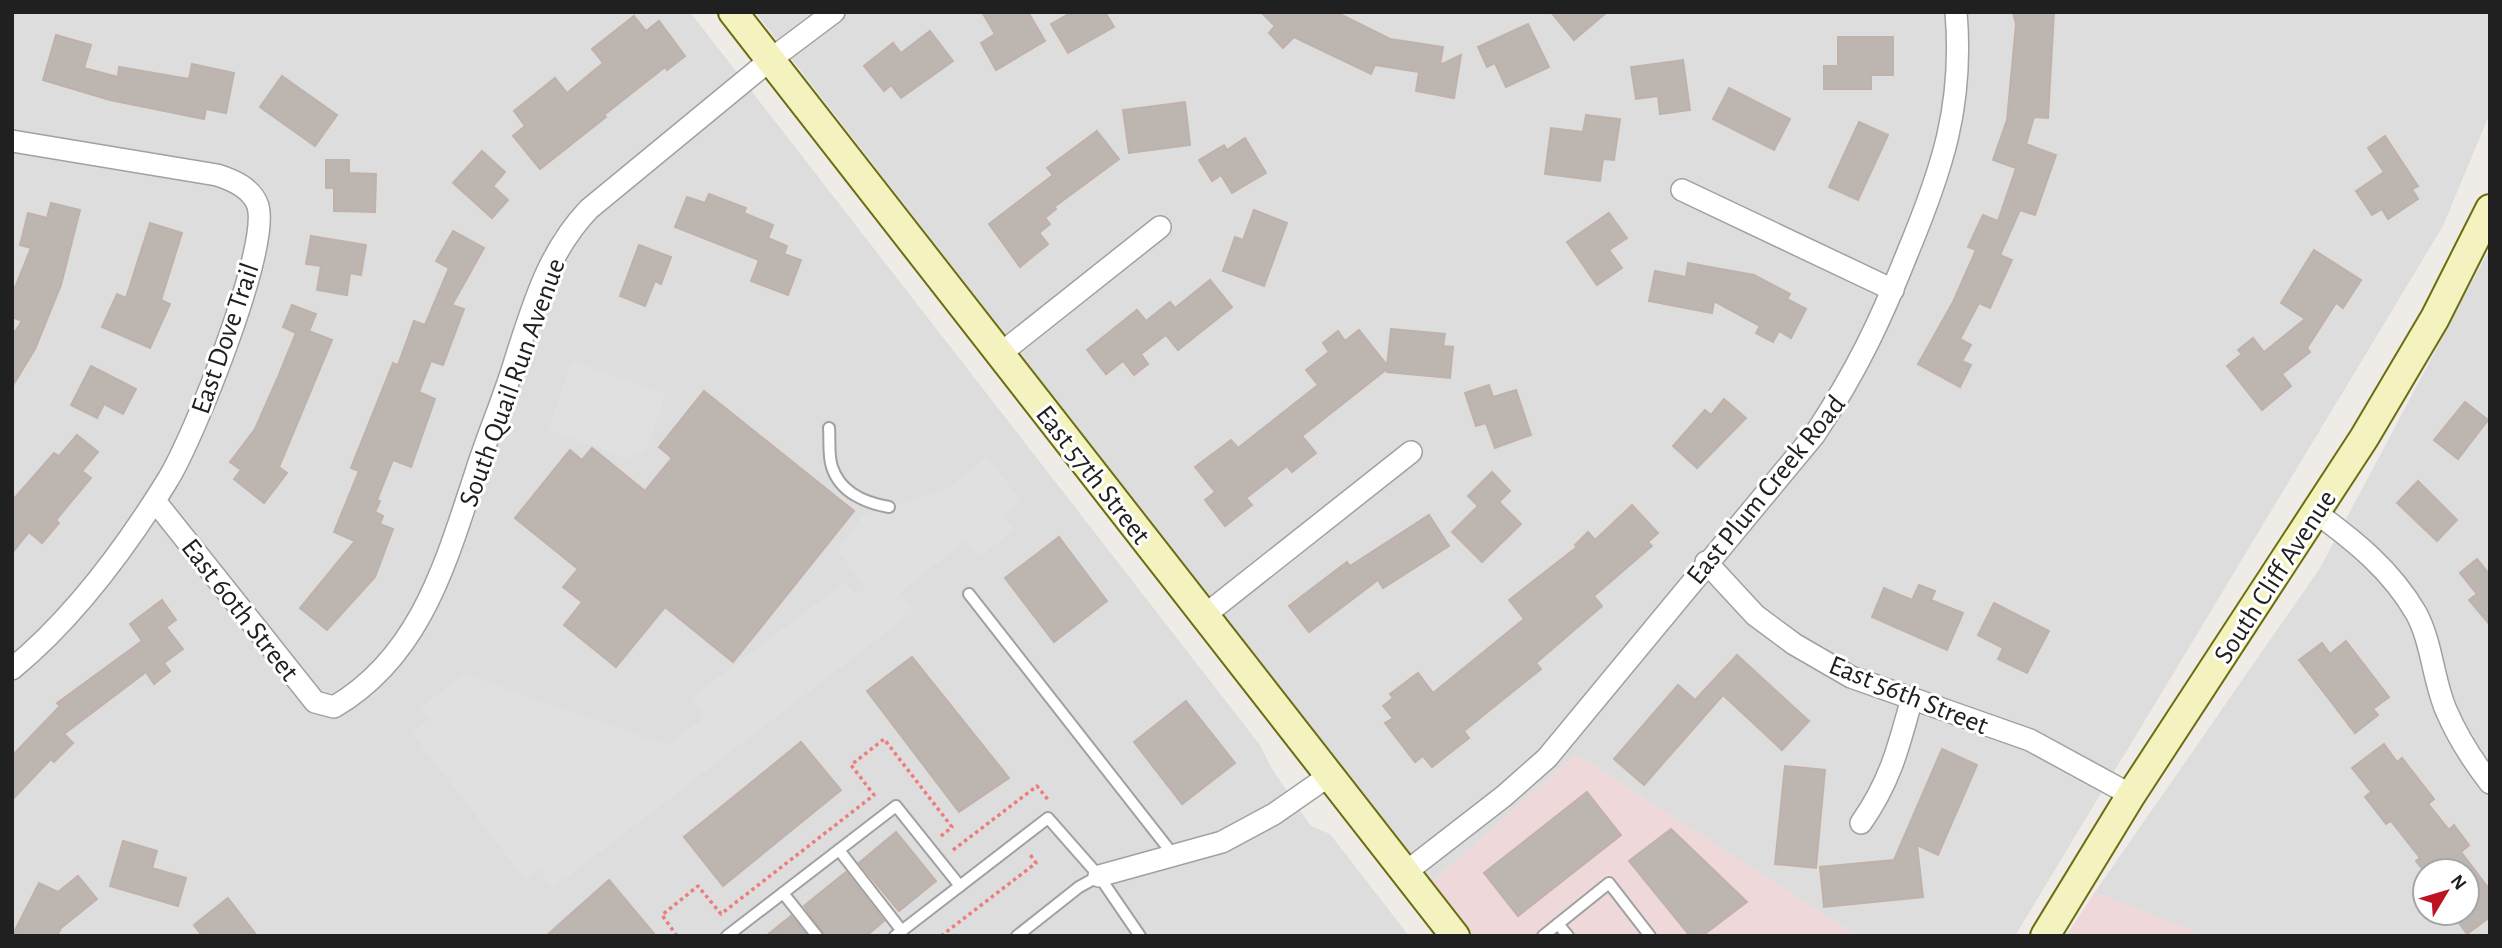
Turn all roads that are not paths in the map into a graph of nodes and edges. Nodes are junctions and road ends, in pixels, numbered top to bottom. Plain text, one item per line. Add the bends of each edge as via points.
1 (733, 12) edge
2 (834, 12) edge
3 (1956, 12) edge
4 (770, 60) junction
5 (12, 141) edge
6 (1682, 190) dead end
7 (2490, 209) edge
8 (1160, 227) dead end
9 (1893, 290) junction
10 (1000, 354) junction
11 (829, 428) dead end
12 (1411, 452) dead end
13 (155, 501) junction
14 (889, 507) dead end
15 (2315, 512) junction
16 (1706, 562) junction
17 (969, 594) dead end
18 (1205, 615) junction
19 (12, 669) edge
20 (1912, 698) junction
21 (334, 707) joint
22 (1330, 775) junction
23 (2490, 783) edge
24 (2131, 795) junction
25 (1861, 823) dead end
26 (839, 850) junction
27 (1175, 857) junction
28 (1406, 872) junction
29 (1098, 876) junction
30 (960, 886) junction
31 (783, 893) junction
32 (1558, 924) junction
33 (898, 933) edge
34 (727, 936) edge
35 (817, 936) edge
36 (1017, 936) edge
37 (1140, 936) edge
38 (1455, 936) edge
39 (1543, 936) edge
40 (1568, 936) edge
41 (1650, 936) edge
42 (2045, 936) edge

1 - 4 main road, East 57th Street
2 - 4 street, South Quail Run Avenue
3 - 9 street, East Plum Creek Road via 1960,54 1950,134 1940,173
4 - 10 main road, East 57th Street
4 - 21 street, South Quail Run Avenue via 572,227 554,254 537,295 452,547 422,614 372,680
5 - 13 street, East Dove Trail via 217,175 236,181 257,205 256,239 226,344 199,417
6 - 9 street
7 - 15 main road, South Cliff Avenue via 2435,318
8 - 10 street
9 - 16 street, East Plum Creek Road via 1867,350 1815,434
10 - 18 main road, East 57th Street
11 - 14 lane via 831,467 846,488 866,503
12 - 18 street
13 - 19 street, East Dove Trail via 89,591
13 - 21 street, East 60th Street via 315,702
15 - 23 street via 2365,549 2395,581 2418,616 2446,709
15 - 24 main road, South Cliff Avenue
16 - 20 street, East 56th Street via 1755,615 1794,644 1852,677
16 - 28 street, East Plum Creek Road via 1547,758
17 - 27 lane
18 - 22 main road, East 57th Street
20 - 24 street, East 56th Street via 2030,740
20 - 25 street via 1894,768
22 - 27 street via 1255,825 1222,842
22 - 28 main road, East 57th Street
24 - 42 main road, South Cliff Avenue
26 - 30 lane via 896,806
26 - 31 lane
26 - 33 lane
27 - 29 street
28 - 38 main road, East 57th Street
29 - 30 lane via 1048,818
29 - 36 lane
29 - 37 lane
30 - 33 lane
31 - 34 lane
31 - 35 lane
32 - 39 lane
32 - 40 lane
32 - 41 lane via 1609,883

